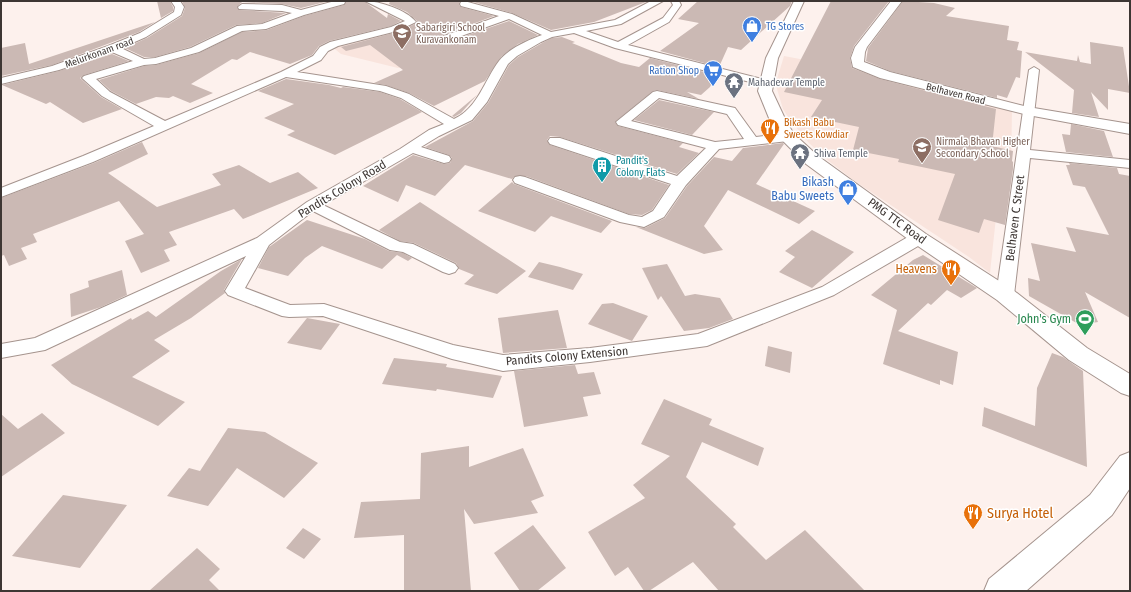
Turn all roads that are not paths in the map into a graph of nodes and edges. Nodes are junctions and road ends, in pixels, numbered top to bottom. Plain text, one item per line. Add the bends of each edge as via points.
1 (175, 1) edge
2 (344, 1) edge
3 (369, 1) edge
4 (659, 1) edge
5 (675, 1) edge
6 (799, 1) edge
7 (897, 1) edge
8 (464, 4) dead end
9 (242, 7) dead end
10 (302, 13) junction
11 (509, 16) junction
12 (576, 31) junction
13 (550, 35) junction
14 (446, 38) dead end
15 (619, 46) junction
16 (112, 48) junction
17 (143, 62) junction
18 (1034, 70) dead end
19 (285, 74) junction
20 (1, 81) edge
21 (766, 83) junction
22 (1028, 111) junction
23 (453, 124) junction
24 (164, 126) junction
25 (1130, 130) edge
26 (788, 137) junction
27 (555, 141) dead end
28 (752, 141) junction
29 (715, 146) junction
30 (411, 148) junction
31 (1023, 153) junction
32 (444, 159) dead end
33 (1130, 164) edge
34 (520, 180) dead end
35 (680, 182) junction
36 (1, 193) edge
37 (312, 205) junction
38 (919, 238) junction
39 (263, 242) junction
40 (449, 268) dead end
41 (1005, 295) junction
42 (1, 351) edge
43 (1130, 386) edge
44 (1130, 466) edge
45 (1001, 591) edge

1 - 16 street, Melurkonam road via 180,7 178,13 143,35
2 - 10 street
3 - 19 street via 411,22 394,29 334,44 317,58
4 - 12 street, Pandits Colony Road via 618,22
5 - 15 street via 677,5 666,20
6 - 21 street, PMG TTC Road via 772,58
7 - 22 street, Belhaven Road via 880,26 864,42 857,58 858,64 885,75
8 - 11 street
9 - 10 street via 282,8
10 - 17 street via 263,27 240,28 195,50 173,57
11 - 13 street
11 - 14 street
12 - 13 street, Pandits Colony Road
12 - 15 street
13 - 23 street, Pandits Colony Road via 513,54 504,62 481,102 468,117
15 - 21 street
16 - 17 street
16 - 20 street, Melurkonam road via 55,68
17 - 24 street via 88,78 106,94
18 - 22 street, Belhaven C Street
19 - 23 street via 382,88 405,96
19 - 24 street
21 - 26 street, PMG TTC Road via 765,91
22 - 25 street, Belhaven Road
22 - 31 street, Belhaven C Street
23 - 30 street, Pandits Colony Road
24 - 36 street
26 - 28 street
26 - 38 street, PMG TTC Road via 812,160
27 - 35 street
28 - 29 street
28 - 29 street via 731,111 657,94 622,122
29 - 35 street
30 - 32 street
30 - 37 street, Pandits Colony Road
31 - 33 street
31 - 41 street, Belhaven C Street
34 - 35 street via 626,219 644,222 659,214
37 - 39 street, Pandits Colony Road
37 - 40 street via 396,246 407,248
38 - 39 street, Pandits Colony Extension via 828,291 700,341 503,363 452,352 324,310 289,311 234,291
38 - 41 street, PMG TTC Road
39 - 42 street, Pandits Colony Road via 38,345
41 - 43 street, PMG TTC Road via 1078,354
44 - 45 street via 1101,505

